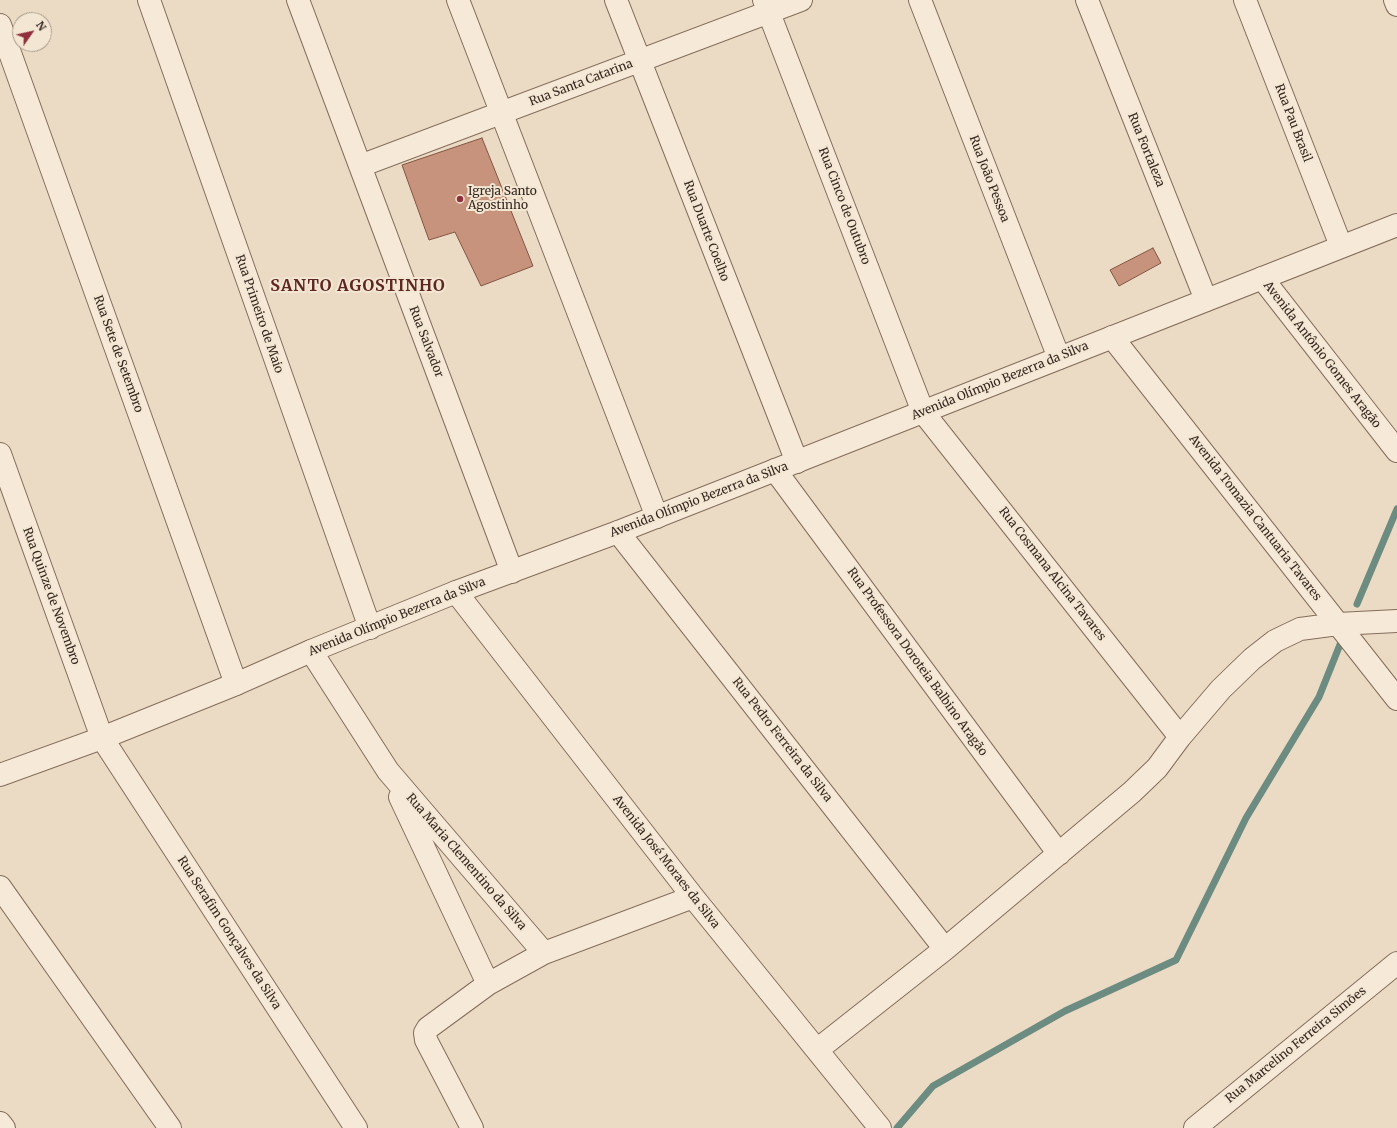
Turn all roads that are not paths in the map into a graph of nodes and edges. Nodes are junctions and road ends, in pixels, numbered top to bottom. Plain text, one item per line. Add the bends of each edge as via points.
1 (149, 0) edge
2 (298, 0) edge
3 (458, 0) edge
4 (616, 0) edge
5 (801, 0) edge
6 (920, 0) edge
7 (1087, 0) edge
8 (1245, 0) edge
9 (1395, 0) edge
10 (1397, 5) edge
11 (767, 6) edge
12 (0, 25) edge
13 (640, 61) junction
14 (501, 113) junction
15 (360, 166) junction
16 (1397, 224) edge
17 (1342, 246) junction
18 (1262, 278) junction
19 (1206, 300) junction
20 (1112, 337) junction
21 (1059, 358) junction
22 (923, 412) junction
23 (1397, 451) edge
24 (0, 454) edge
25 (797, 462) junction
26 (775, 470) junction
27 (657, 517) junction
28 (618, 532) junction
29 (512, 572) junction
30 (456, 592) junction
31 (1397, 621) edge
32 (1338, 624) junction
33 (370, 628) junction
34 (311, 651) junction
35 (236, 684) junction
36 (1397, 699) edge
37 (1180, 737) junction
38 (102, 738) junction
39 (388, 771) junction
40 (0, 775) edge
41 (1059, 854) junction
42 (0, 887) edge
43 (693, 897) junction
44 (945, 949) junction
45 (544, 953) junction
46 (1397, 963) edge
47 (488, 984) junction
48 (817, 1050) junction
49 (0, 1123) edge
50 (4, 1128) edge
51 (170, 1128) edge
52 (356, 1128) edge
53 (472, 1128) edge
54 (880, 1128) edge
55 (1195, 1128) edge

1 - 33 street, Rua Primeiro de Maio
2 - 15 street, Rua Salvador
3 - 14 street
4 - 13 street, Rua Duarte Coelho
5 - 11 street, Rua Santa Catarina
6 - 21 street, Rua João Pessoa
7 - 19 street, Rua Fortaleza
8 - 17 street, Rua Pau Brasil
9 - 10 street
11 - 13 street, Rua Santa Catarina
11 - 22 street, Rua Cinco de Outubro
12 - 35 street, Rua Sete de Setembro
13 - 14 street, Rua Santa Catarina
13 - 25 street, Rua Duarte Coelho
14 - 15 street, Rua Santa Catarina
14 - 27 street
15 - 29 street, Rua Salvador
16 - 17 street, Avenida Olímpio Bezerra da Silva
17 - 18 street, Avenida Olímpio Bezerra da Silva
18 - 19 street, Avenida Olímpio Bezerra da Silva
18 - 23 street, Avenida Antônio Gomes Aragão
19 - 20 street, Avenida Olímpio Bezerra da Silva
20 - 21 street, Avenida Olímpio Bezerra da Silva
20 - 32 street, Avenida Tomazia Cantuaria Tavares
21 - 22 street, Avenida Olímpio Bezerra da Silva
22 - 25 street, Avenida Olímpio Bezerra da Silva
22 - 37 street, Rua Cosmana Alcina Tavares
24 - 38 street, Rua Quinze de Novembro
25 - 26 street, Avenida Olímpio Bezerra da Silva
26 - 27 street, Avenida Olímpio Bezerra da Silva
26 - 41 street, Rua Professora Doroteia Balbino Aragão
27 - 28 street, Avenida Olímpio Bezerra da Silva
28 - 29 street, Avenida Olímpio Bezerra da Silva
28 - 44 street, Rua Pedro Ferreira da Silva
29 - 30 street, Avenida Olímpio Bezerra da Silva
30 - 33 street, Avenida Olímpio Bezerra da Silva
30 - 43 street, Avenida José Moraes da Silva
31 - 32 street
32 - 36 street, Avenida Tomazia Cantuaria Tavares
32 - 37 street via 1300,629 1275,641 1221,689
33 - 34 street, Avenida Olímpio Bezerra da Silva
34 - 35 street, Avenida Olímpio Bezerra da Silva
34 - 39 street, Rua Maria Clementino da Silva
35 - 38 street, Avenida Olímpio Bezerra da Silva
37 - 41 street via 1152,773
38 - 40 street, Avenida Olímpio Bezerra da Silva
38 - 52 street, Rua Serafim Gonçalves da Silva
39 - 45 street, Rua Maria Clementino da Silva
39 - 47 street, Rua Maria Clementino da Silva
41 - 44 street
42 - 51 street
43 - 45 street
43 - 48 street, Avenida José Moraes da Silva
44 - 48 street
45 - 47 street
46 - 55 street, Rua Marcelino Ferreira Simões
47 - 53 street via 435,1022 425,1033 429,1049
48 - 54 street, Avenida José Moraes da Silva
49 - 50 street

